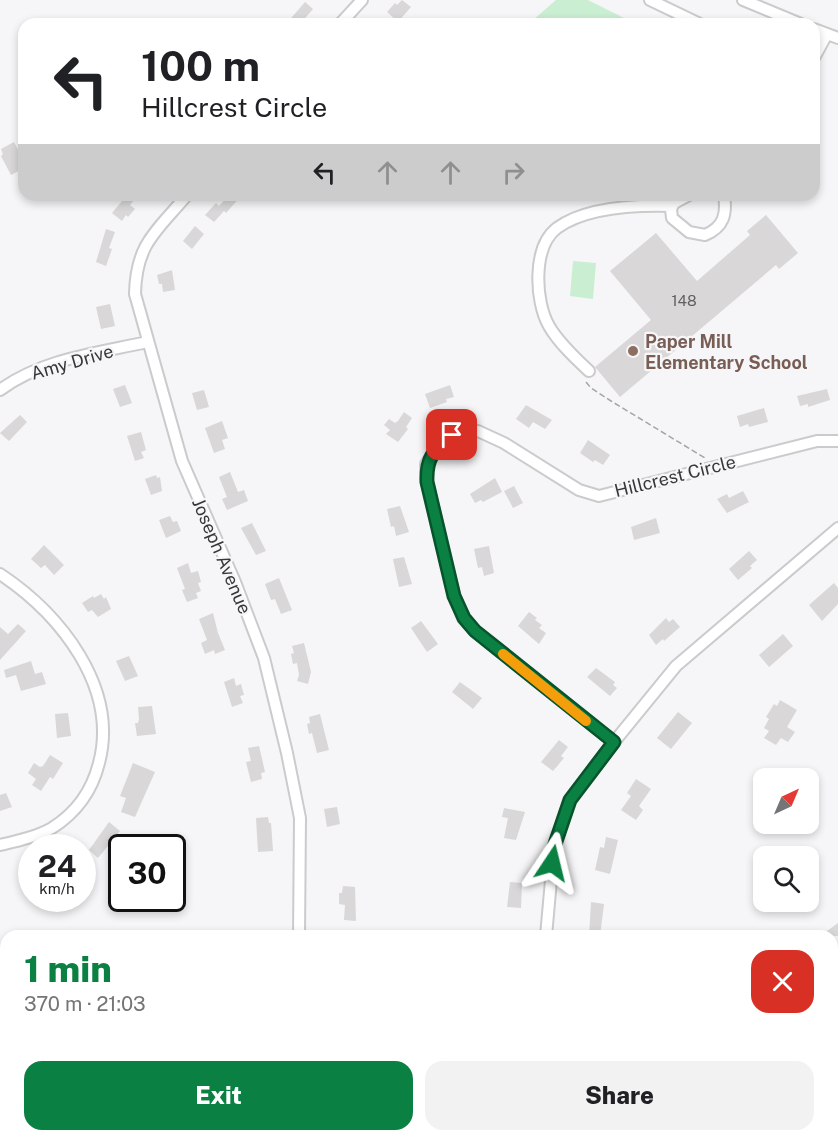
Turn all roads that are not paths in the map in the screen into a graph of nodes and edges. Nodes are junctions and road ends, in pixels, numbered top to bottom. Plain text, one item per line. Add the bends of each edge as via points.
1 (362, 0) edge
2 (650, 0) edge
3 (743, 0) edge
4 (772, 13) junction
5 (346, 18) edge
6 (688, 18) edge
7 (770, 18) edge
8 (785, 18) edge
9 (820, 31) edge
10 (827, 34) junction
11 (838, 38) edge
12 (820, 47) edge
13 (182, 201) edge
14 (678, 201) edge
15 (724, 201) edge
16 (672, 206) junction
17 (147, 342) junction
18 (589, 370) road end
19 (0, 390) edge
20 (838, 441) edge
21 (838, 528) edge
22 (0, 574) edge
23 (614, 742) junction
24 (0, 845) edge
25 (299, 930) edge
26 (547, 930) edge

1 - 5 street
2 - 6 street
3 - 4 street
4 - 7 street
4 - 8 street
9 - 10 street
10 - 11 street
10 - 12 street
13 - 17 street, Joseph Avenue via 147,242 138,261 135,294
14 - 16 street
15 - 16 street via 723,220 705,235 680,226 672,218
16 - 18 street via 624,207 592,213 556,228 547,240 538,274 542,308 549,327
17 - 19 street, Amy Drive via 47,366
17 - 25 street, Joseph Avenue via 182,461 264,658 300,818
20 - 23 street, Hillcrest Circle via 818,441 598,496 579,490 504,443 478,432 452,435 440,445 426,465 427,482 454,596 464,618 475,631
21 - 23 street via 676,666
22 - 24 street via 39,606 75,648 98,692 103,736 93,781 73,811 44,832
23 - 26 street via 570,800 561,821 554,847

